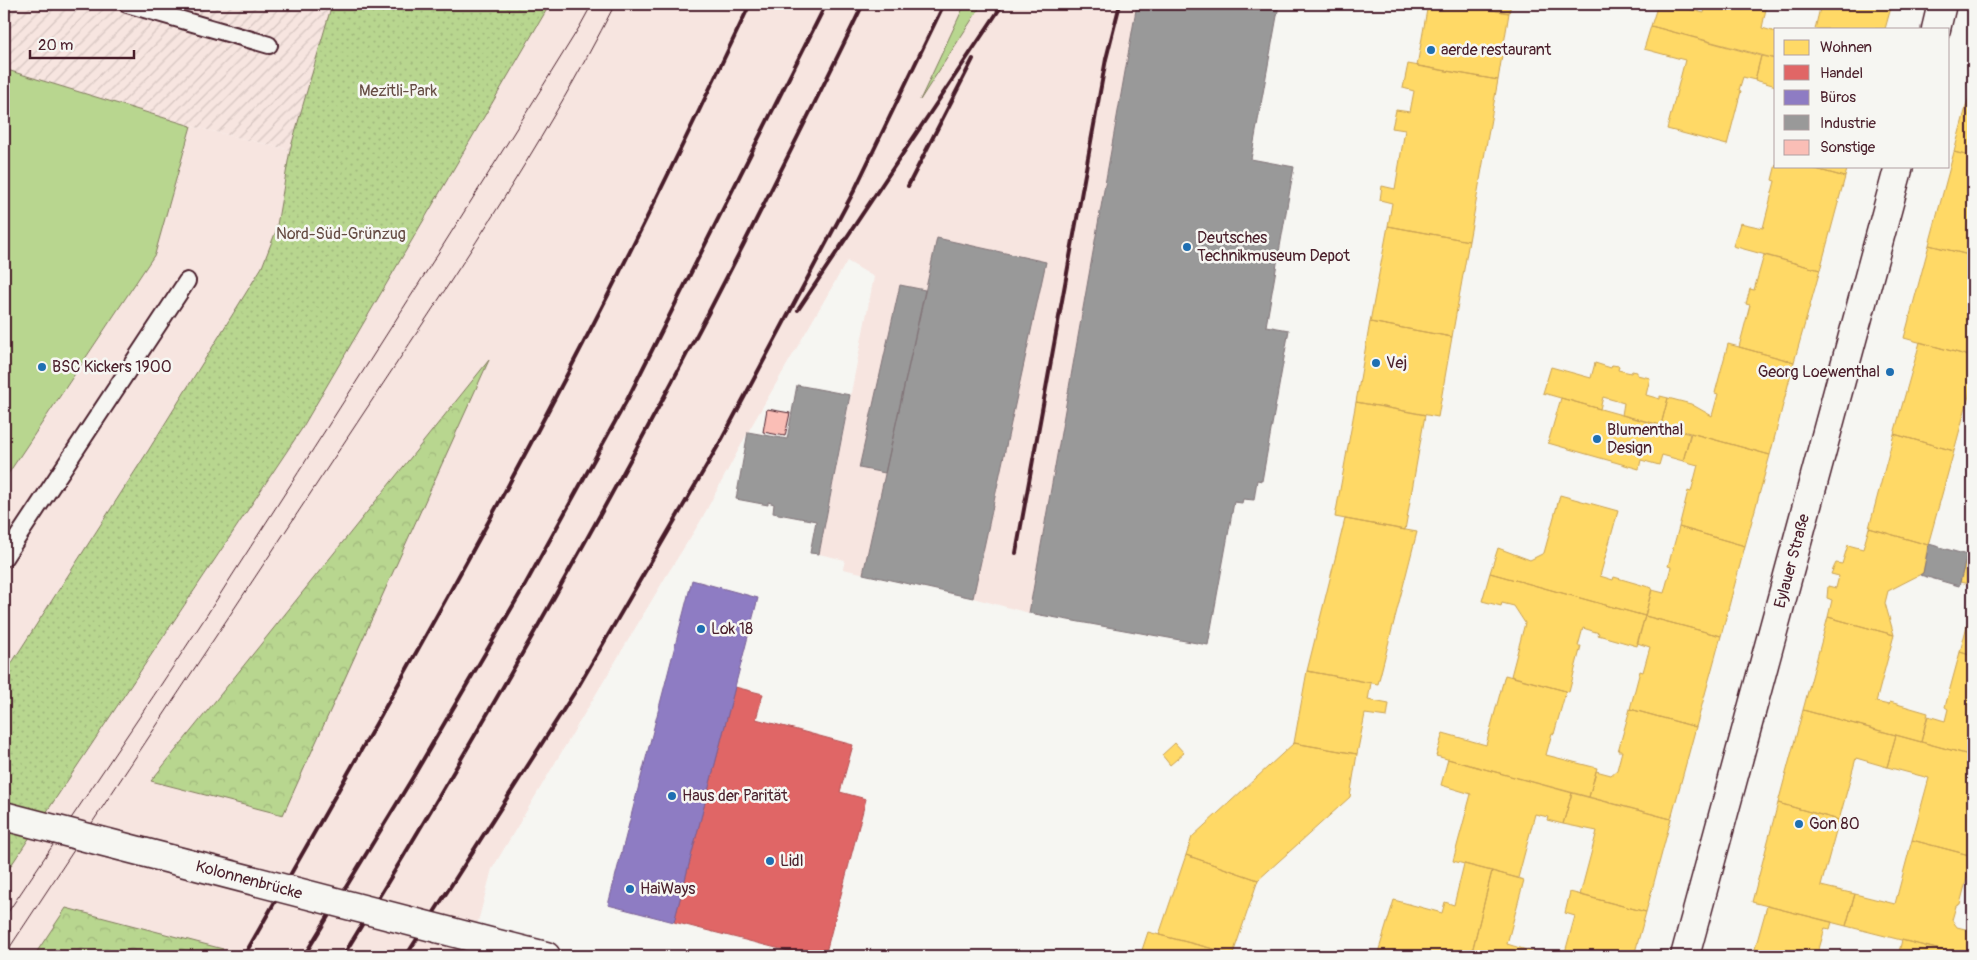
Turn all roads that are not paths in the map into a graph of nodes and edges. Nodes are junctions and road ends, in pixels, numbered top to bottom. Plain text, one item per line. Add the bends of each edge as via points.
1 (127, 4) edge
2 (1942, 4) edge
3 (1936, 28) edge
4 (269, 45) dead end
5 (1898, 168) edge
6 (187, 281) dead end
7 (4, 558) edge
8 (4, 816) edge
9 (546, 956) edge
10 (1685, 956) edge

1 - 4 lane
2 - 3 street
5 - 10 street, Eylauer Straße
6 - 7 lane
8 - 9 street, Kolonnenbrücke, bridge

